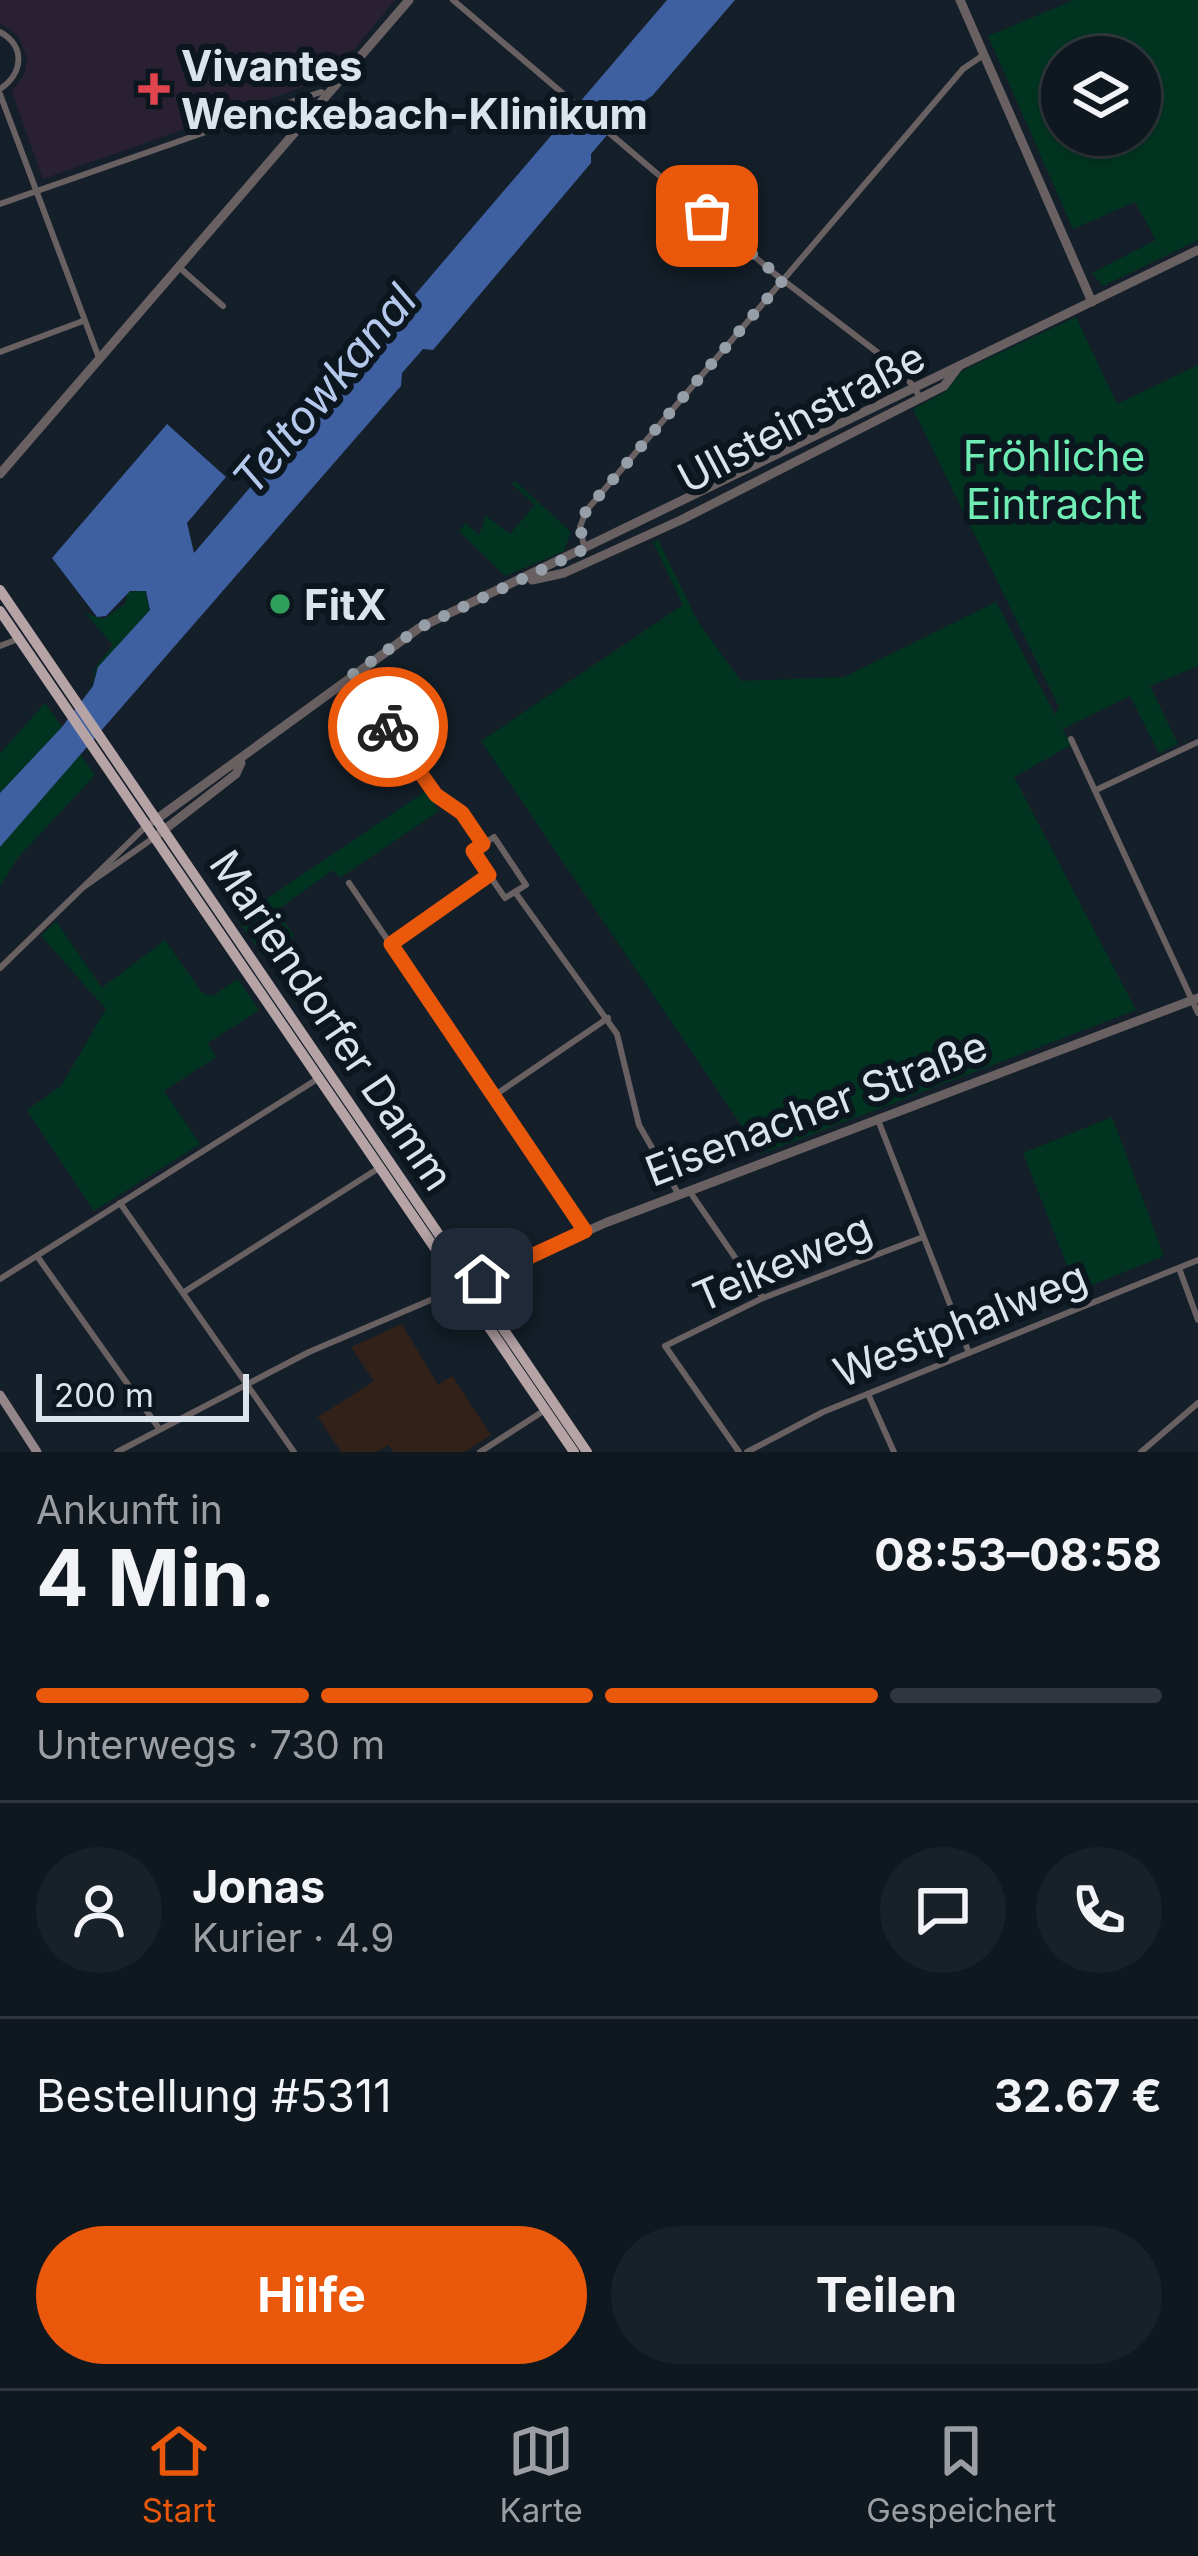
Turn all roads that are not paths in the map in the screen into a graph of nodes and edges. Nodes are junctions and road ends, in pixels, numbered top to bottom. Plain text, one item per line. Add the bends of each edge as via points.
1 (409, 0) edge
2 (453, 0) edge
3 (960, 0) edge
4 (0, 32) edge
5 (984, 56) junction
6 (0, 92) edge
7 (326, 96) junction
8 (294, 101) junction
9 (305, 121) junction
10 (36, 191) junction
11 (0, 204) edge
12 (1198, 250) edge
13 (180, 268) junction
14 (783, 280) junction
15 (1092, 302) junction
16 (223, 306) dead end
17 (82, 321) junction
18 (0, 352) edge
19 (101, 361) junction
20 (962, 362) junction
21 (914, 385) junction
22 (920, 397) junction
23 (882, 401) junction
24 (889, 413) junction
25 (0, 477) edge
26 (661, 514) junction
27 (668, 526) junction
28 (585, 549) junction
29 (591, 562) junction
30 (518, 582) junction
31 (0, 590) edge
32 (0, 611) edge
33 (18, 639) junction
34 (0, 646) edge
35 (352, 675) junction
36 (72, 707) junction
37 (1072, 739) dead end
38 (1198, 742) edge
39 (100, 747) junction
40 (1096, 790) junction
41 (161, 824) junction
42 (149, 832) junction
43 (483, 844) junction
44 (489, 875) junction
45 (350, 883) dead end
46 (76, 891) junction
47 (515, 892) junction
48 (391, 944) junction
49 (0, 968) edge
50 (1195, 999) edge
51 (1198, 1013) edge
52 (608, 1018) junction
53 (322, 1075) junction
54 (495, 1095) junction
55 (878, 1120) junction
56 (383, 1165) junction
57 (685, 1193) junction
58 (120, 1203) junction
59 (585, 1231) junction
60 (923, 1237) junction
61 (37, 1256) junction
62 (1198, 1260) edge
63 (1179, 1268) junction
64 (0, 1279) edge
65 (465, 1286) junction
66 (184, 1292) junction
67 (763, 1298) junction
68 (1198, 1320) edge
69 (969, 1353) junction
70 (248, 1382) junction
71 (868, 1394) junction
72 (0, 1395) edge
73 (1198, 1403) edge
74 (544, 1410) junction
75 (158, 1427) junction
76 (37, 1452) edge
77 (117, 1452) edge
78 (294, 1452) edge
79 (480, 1452) edge
80 (574, 1452) edge
81 (587, 1452) edge
82 (743, 1452) edge
83 (893, 1452) edge
84 (1141, 1452) edge

1 - 7 street
2 - 14 street
3 - 5 street
4 - 6 street via 19,61
5 - 14 street via 963,69
5 - 15 street
6 - 10 street
7 - 8 street
7 - 9 street
8 - 9 street
8 - 10 street
9 - 13 street
10 - 11 street
10 - 17 street
12 - 15 street, Ullsteinstraße
13 - 16 street
13 - 19 street
14 - 21 street
14 - 28 street via 586,511
15 - 20 street, Ullsteinstraße
17 - 18 street
17 - 19 street
19 - 25 street
20 - 21 street, Ullsteinstraße
20 - 22 street, Ullsteinstraße via 944,386
21 - 22 street
21 - 23 street, Ullsteinstraße
22 - 24 street, Ullsteinstraße
23 - 24 street
23 - 26 street, Ullsteinstraße
24 - 27 street, Ullsteinstraße
26 - 27 street, Ullsteinstraße
26 - 28 street, Ullsteinstraße
27 - 29 street, Ullsteinstraße
28 - 29 street
28 - 30 street, Ullsteinstraße
29 - 30 street, Ullsteinstraße
30 - 35 street, Ullsteinstraße via 411,633
31 - 36 main road
32 - 33 main road
33 - 34 street
33 - 36 main road
35 - 41 street, Ullsteinstraße via 236,774
35 - 43 street via 436,795 462,813
36 - 39 main road
37 - 40 street
38 - 40 street
39 - 41 main road, Mariendorfer Damm
39 - 42 main road, Mariendorfer Damm
40 - 50 street
41 - 42 street, Ullsteinstraße
41 - 53 main road, Mariendorfer Damm
42 - 46 street, Ullsteinstraße
42 - 46 street, Ullsteinstraße
42 - 53 main road, Mariendorfer Damm
43 - 44 street via 473,851
43 - 47 street via 494,837 526,884
44 - 47 street via 505,898
44 - 48 street
45 - 48 street
46 - 49 street, Ullsteinstraße
47 - 52 street
48 - 54 street
50 - 51 street
50 - 55 street, Eisenacher Straße
52 - 54 street
52 - 57 street via 628,1064 638,1125
53 - 56 main road, Mariendorfer Damm
53 - 58 street
54 - 59 street
55 - 57 street, Eisenacher Straße
55 - 60 street
56 - 65 main road, Mariendorfer Damm
56 - 66 street
57 - 59 street, Eisenacher Straße
57 - 67 street
58 - 61 street
58 - 66 street
59 - 65 street, Eisenacher Straße
60 - 67 street, Teikeweg
60 - 69 street
61 - 64 street
61 - 75 street
62 - 63 street, Westphalweg
63 - 68 street
63 - 69 street, Westphalweg
65 - 70 street
65 - 74 main road, Mariendorfer Damm
65 - 81 main road, Mariendorfer Damm
66 - 70 street
67 - 82 street, Teikeweg via 665,1346
69 - 71 street, Westphalweg
70 - 75 street
70 - 78 street
71 - 82 street, Westphalweg
71 - 83 street
72 - 76 main road
73 - 84 street
74 - 79 street
74 - 80 main road, Mariendorfer Damm
75 - 77 street

